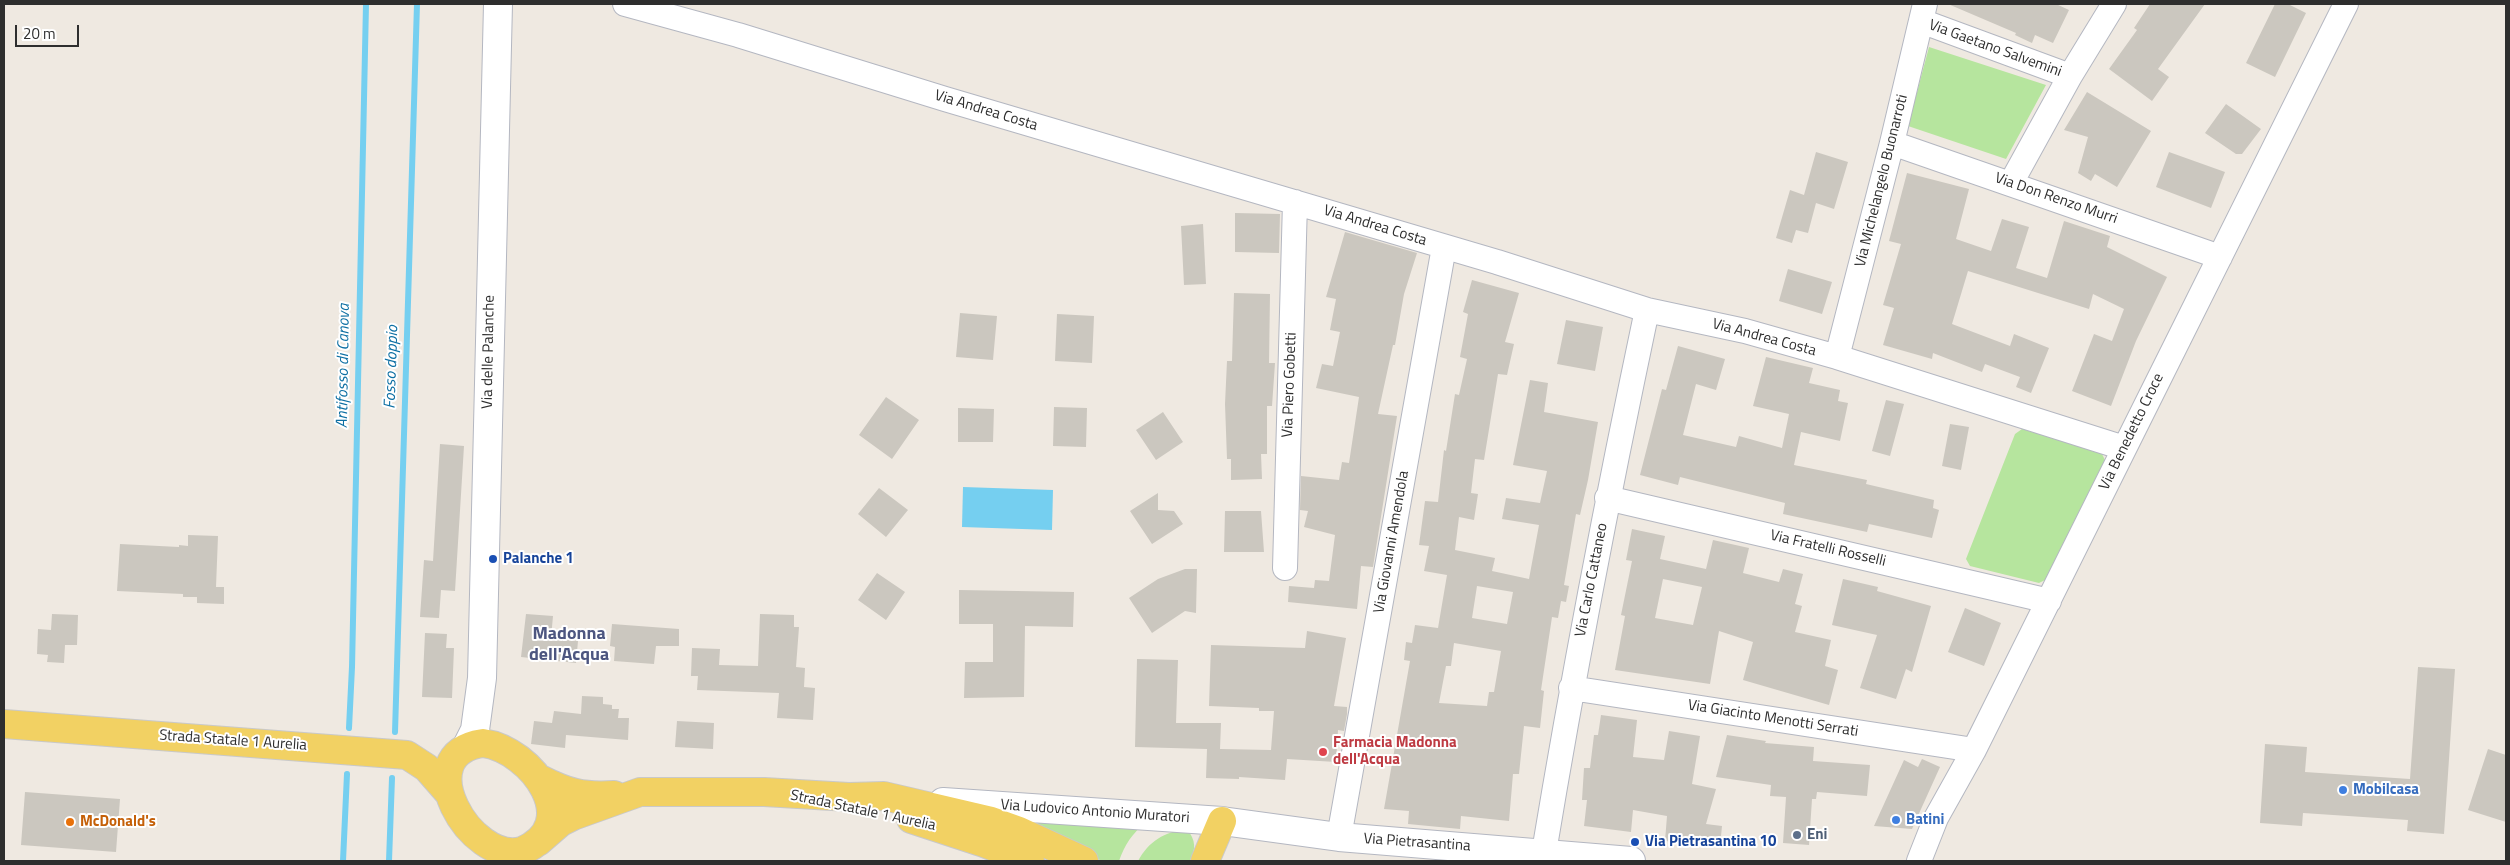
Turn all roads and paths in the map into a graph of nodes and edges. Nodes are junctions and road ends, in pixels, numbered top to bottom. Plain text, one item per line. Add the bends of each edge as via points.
1 (498, 4) edge
2 (625, 4) edge
3 (2114, 4) edge
4 (2346, 4) edge
5 (1923, 12) edge
6 (2070, 76) junction
7 (1892, 143) junction
8 (2011, 183) junction
9 (1295, 202) junction
10 (1444, 247) junction
11 (2220, 257) junction
12 (1647, 310) junction
13 (1837, 357) junction
14 (2124, 448) junction
15 (1607, 498) junction
16 (1285, 568) dead end
17 (2049, 601) junction
18 (1571, 688) junction
19 (480, 701) junction
20 (4, 724) edge
21 (463, 749) junction
22 (505, 749) junction
23 (1974, 750) junction
24 (407, 755) junction
25 (540, 779) junction
26 (448, 792) junction
27 (640, 792) junction
28 (779, 793) junction
29 (896, 798) junction
30 (1222, 821) junction
31 (1293, 831) joint
32 (1339, 837) junction
33 (538, 842) junction
34 (1544, 852) junction
35 (1030, 861) edge
36 (1084, 861) edge
37 (1205, 861) edge
38 (1631, 861) edge
39 (1919, 861) edge

1 - 19 main road, Via delle Palanche
2 - 9 street, Via Andrea Costa
3 - 6 street
4 - 11 street, Via Benedetto Croce
5 - 6 street, Via Gaetano Salvemini
5 - 7 street, Via Michelangelo Buonarroti
6 - 8 street
7 - 8 street, Via Don Renzo Murri
7 - 13 street, Via Michelangelo Buonarroti
8 - 11 street, Via Don Renzo Murri
9 - 10 street, Via Andrea Costa
9 - 16 street, Via Piero Gobetti
10 - 12 street, Via Andrea Costa
10 - 32 street, Via Giovanni Amendola
11 - 14 street, Via Benedetto Croce
12 - 13 street, Via Andrea Costa via 1745,331
12 - 15 street, Via Carlo Cattaneo
13 - 14 street, Via Andrea Costa
14 - 17 street, Via Benedetto Croce
15 - 17 street, Via Fratelli Rosselli
15 - 18 street, Via Carlo Cattaneo
17 - 23 street, Via Benedetto Croce
18 - 23 street, Via Giacinto Menotti Serrati
18 - 34 street, Via Carlo Cattaneo
19 - 21 main road, Via delle Palanche via 475,730
19 - 22 main road, Via delle Palanche via 486,723
20 - 24 main road, Strada Statale 1 Aurelia
21 - 22 main road via 483,743
21 - 24 main road via 426,756
21 - 26 main road via 452,762 447,780
22 - 25 main road via 518,756
23 - 39 street, Via Benedetto Croce via 1936,818
24 - 26 main road, Strada Statale 1 Aurelia via 427,768
25 - 27 main road via 580,796
25 - 33 main road via 550,803 550,815
26 - 33 main road via 453,808 467,830 489,847 502,852 519,852
27 - 28 main road, Strada Statale 1 Aurelia
27 - 33 main road, Strada Statale 1 Aurelia via 573,816
28 - 29 main road, Strada Statale 1 Aurelia
28 - 35 main road, Strada Statale 1 Aurelia via 921,821
29 - 30 main road, Via Ludovico Antonio Muratori
29 - 36 main road, Strada Statale 1 Aurelia via 991,821
30 - 31 main road, Via Ludovico Antonio Muratori
30 - 37 main road
31 - 32 main road, Via Pietrasantina
32 - 34 main road, Via Pietrasantina
34 - 38 main road, Via Pietrasantina

